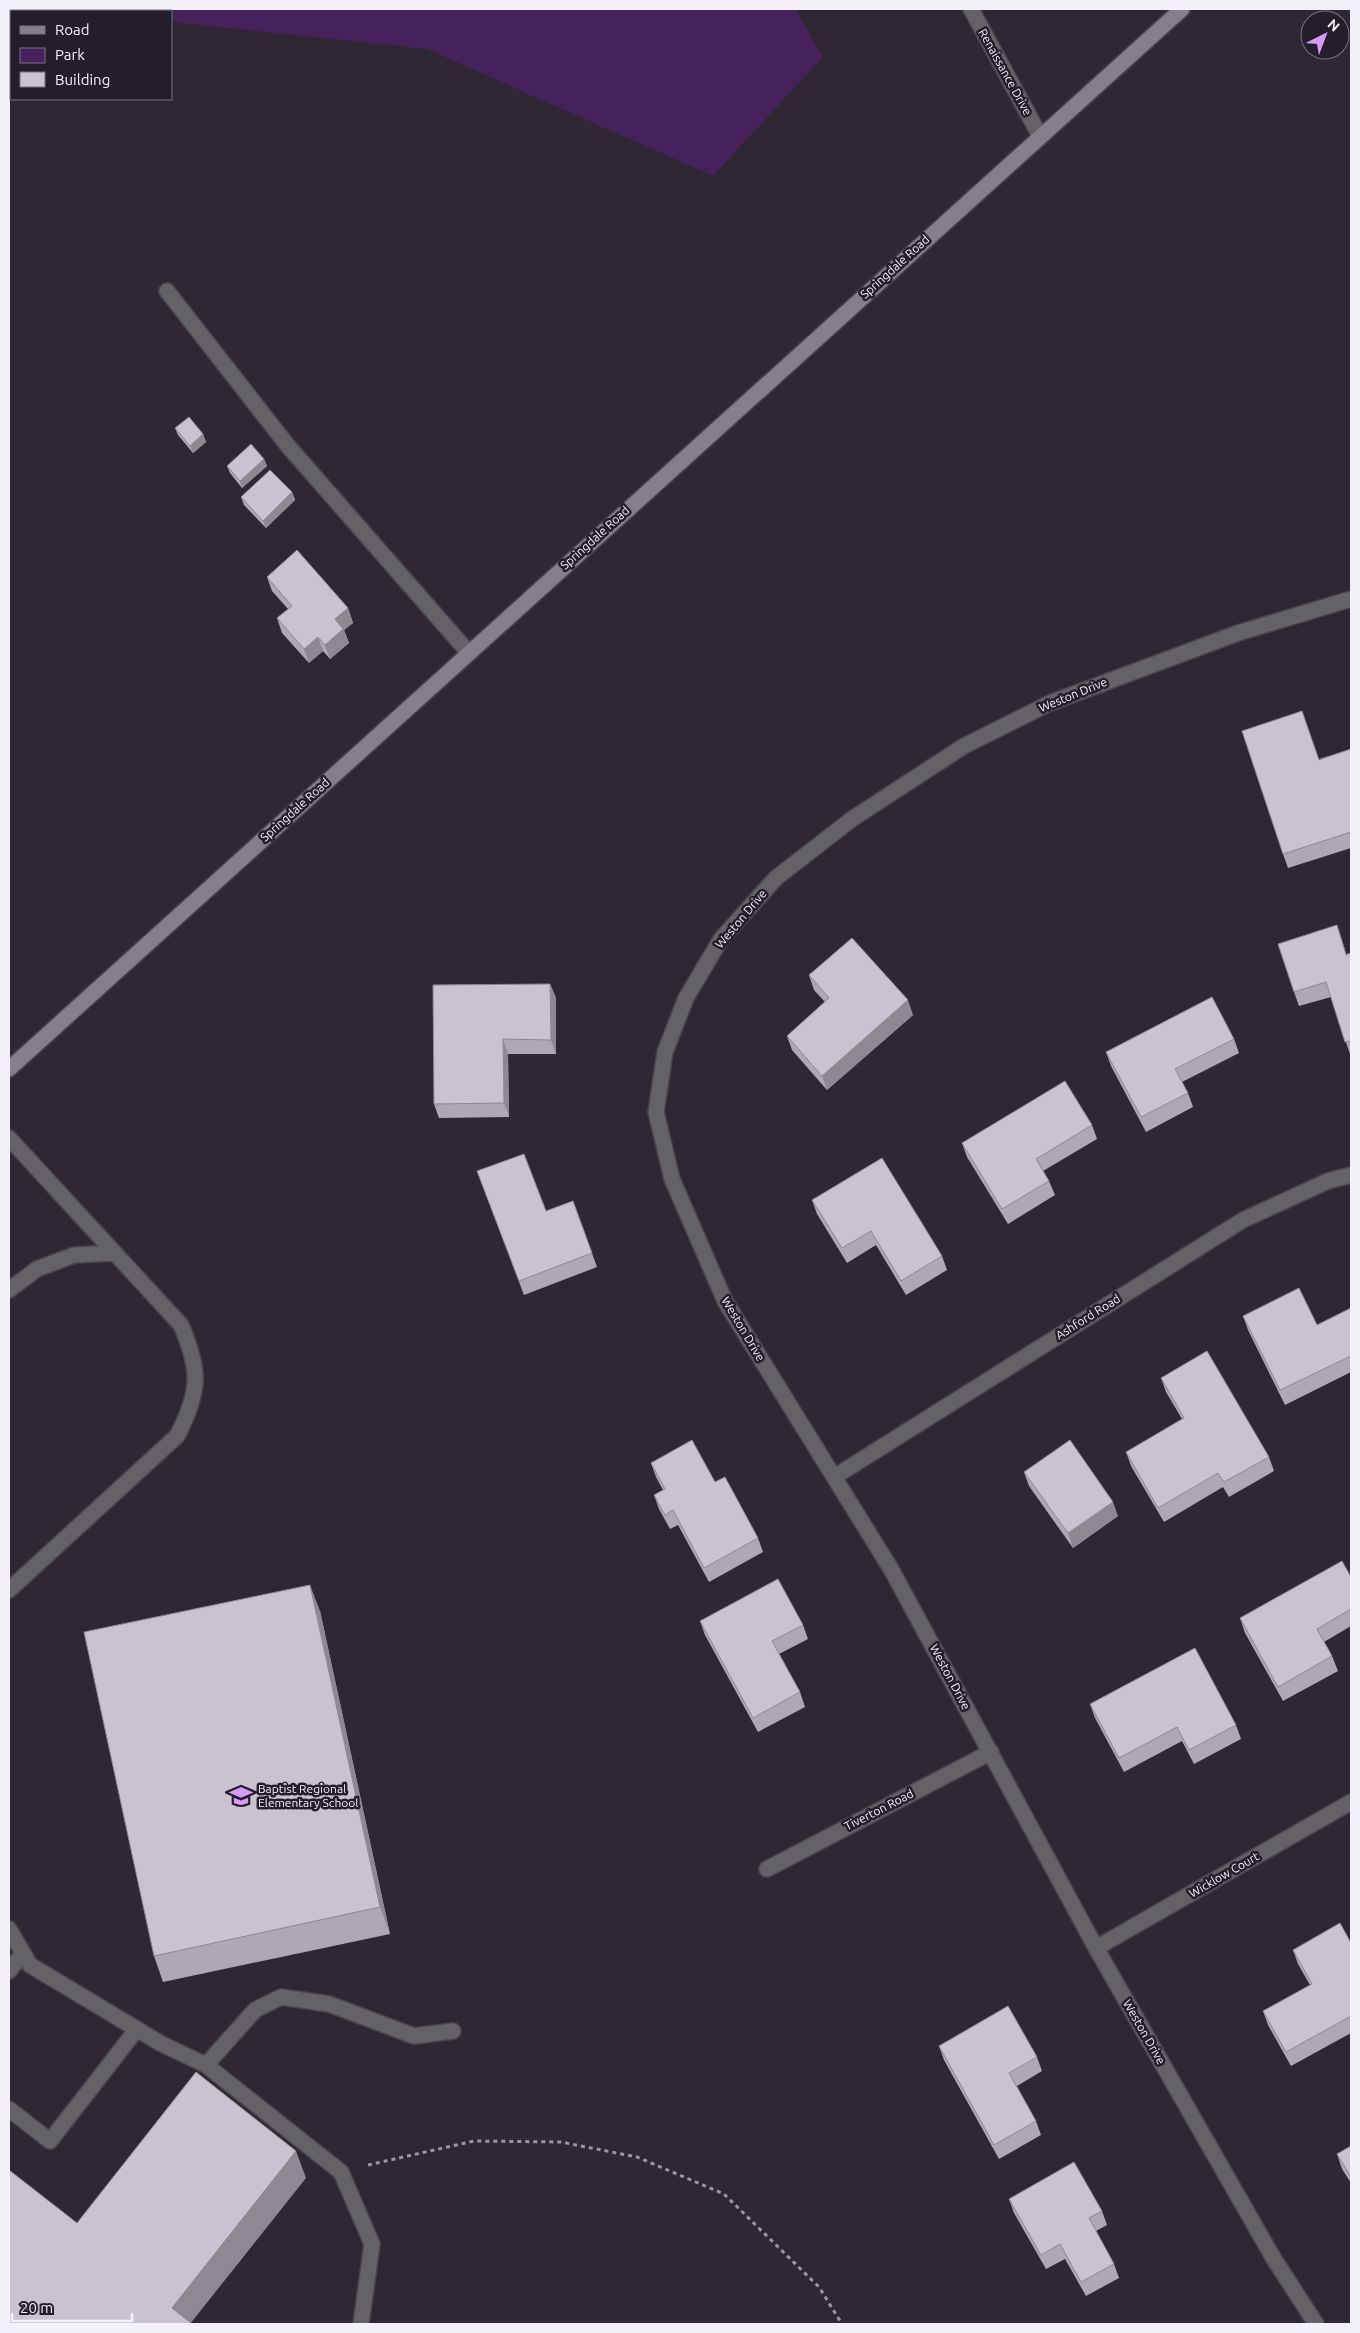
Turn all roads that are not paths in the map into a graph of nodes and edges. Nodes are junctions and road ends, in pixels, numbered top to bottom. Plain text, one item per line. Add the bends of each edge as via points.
1 (971, 9) edge
2 (1182, 9) edge
3 (1040, 136) junction
4 (167, 291) dead end
5 (1351, 599) edge
6 (469, 652) junction
7 (9, 1069) edge
8 (9, 1138) edge
9 (1351, 1175) edge
10 (114, 1253) junction
11 (9, 1290) edge
12 (834, 1477) junction
13 (9, 1590) edge
14 (990, 1752) junction
15 (1351, 1802) edge
16 (767, 1869) dead end
17 (9, 1929) edge
18 (1096, 1948) junction
19 (23, 1953) junction
20 (9, 1972) edge
21 (137, 2029) junction
22 (453, 2031) dead end
23 (206, 2065) junction
24 (9, 2109) edge
25 (361, 2324) edge
26 (1316, 2324) edge

1 - 3 street, Renaissance Drive
2 - 3 main road, Springdale Road
3 - 6 main road, Springdale Road
4 - 6 street via 288,446
5 - 12 street, Weston Drive via 1238,633 1050,702 964,746 852,819 776,878 721,939 686,998 665,1052 656,1112 672,1179 725,1301
6 - 7 main road, Springdale Road
8 - 10 street
9 - 12 street, Ashford Road via 1328,1181 1243,1220
10 - 11 street via 74,1255 37,1268
10 - 13 street via 181,1325 193,1352 196,1382 190,1411 177,1436
12 - 14 street, Weston Drive via 891,1569
14 - 16 street, Tiverton Road
14 - 18 street, Weston Drive
15 - 18 street, Wicklow Court
17 - 19 street
18 - 26 street, Weston Drive via 1274,2259
19 - 20 street
19 - 21 street via 30,1965
21 - 23 street
21 - 24 street via 50,2142
22 - 23 street via 414,2036 329,2004 281,1997 255,2010
23 - 25 street via 341,2172 372,2244

